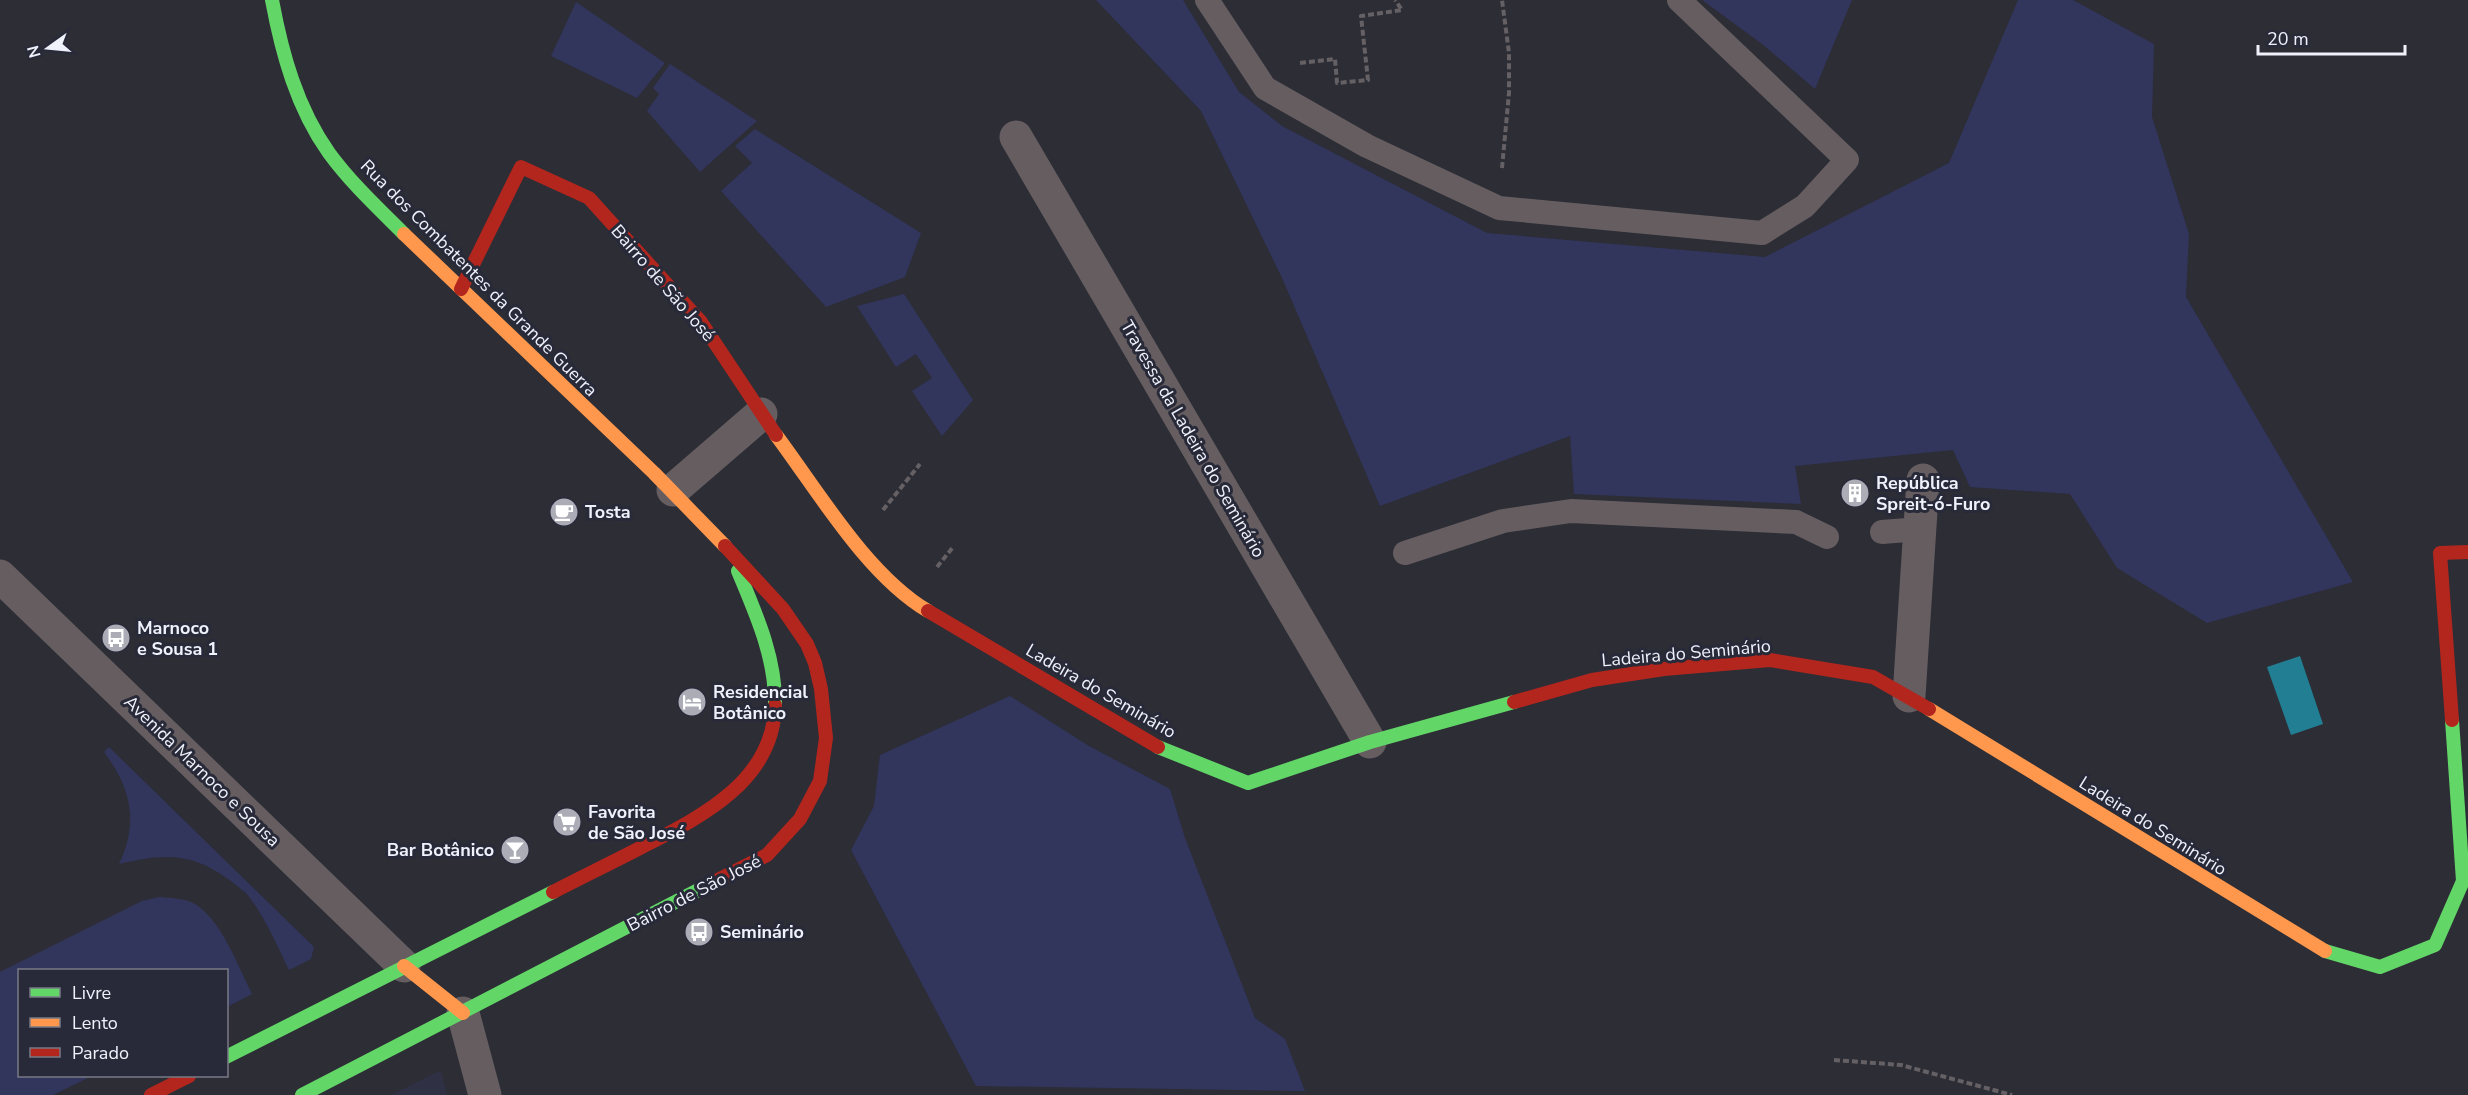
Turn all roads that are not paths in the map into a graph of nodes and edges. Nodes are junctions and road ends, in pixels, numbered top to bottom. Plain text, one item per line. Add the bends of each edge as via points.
1 (272, 0) edge
2 (1207, 0) edge
3 (1679, 0) edge
4 (1016, 137) dead end
5 (461, 289) junction
6 (761, 414) junction
7 (1923, 480) dead end
8 (673, 490) junction
9 (1920, 529) junction
10 (1882, 532) dead end
11 (1827, 537) dead end
12 (728, 548) junction
13 (2468, 552) edge
14 (1405, 553) dead end
15 (0, 576) edge
16 (1909, 696) junction
17 (1370, 741) junction
18 (404, 966) junction
19 (463, 1013) junction
20 (228, 1056) edge
21 (187, 1077) edge
22 (151, 1095) edge
23 (302, 1095) edge
24 (485, 1095) edge

1 - 5 street, Rua dos Combatentes da Grande Guerra via 278,37 299,98 329,153 373,203
2 - 3 lane via 1265,88 1367,146 1499,208 1762,233 1805,206 1846,160
4 - 17 street, Travessa da Ladeira do Seminário
5 - 6 street, Bairro de São José via 521,167 589,198 701,322
5 - 8 street, Rua dos Combatentes da Grande Guerra
6 - 8 street
6 - 17 street, Ladeira do Seminário via 864,554 911,601 1162,750 1248,783
7 - 9 street
8 - 12 street, Bairro de São José
9 - 10 lane
9 - 16 street
11 - 14 lane via 1796,522 1571,511 1503,520
12 - 18 street, Bairro de São José via 767,641 774,668 773,729 749,776 711,810 670,833
12 - 19 street, Bairro de São José via 800,629 813,656 826,715 827,746 823,776 812,801 798,825 767,855
13 - 16 street, Ladeira do Seminário via 2440,553 2463,881 2434,945 2380,967 2321,950
15 - 18 street, Avenida Marnoco e Sousa
16 - 17 street, Ladeira do Seminário via 1873,677 1758,661 1592,680
18 - 19 street
18 - 20 street, Bairro de São José
19 - 23 street, Bairro de São José
19 - 24 street
21 - 22 street

